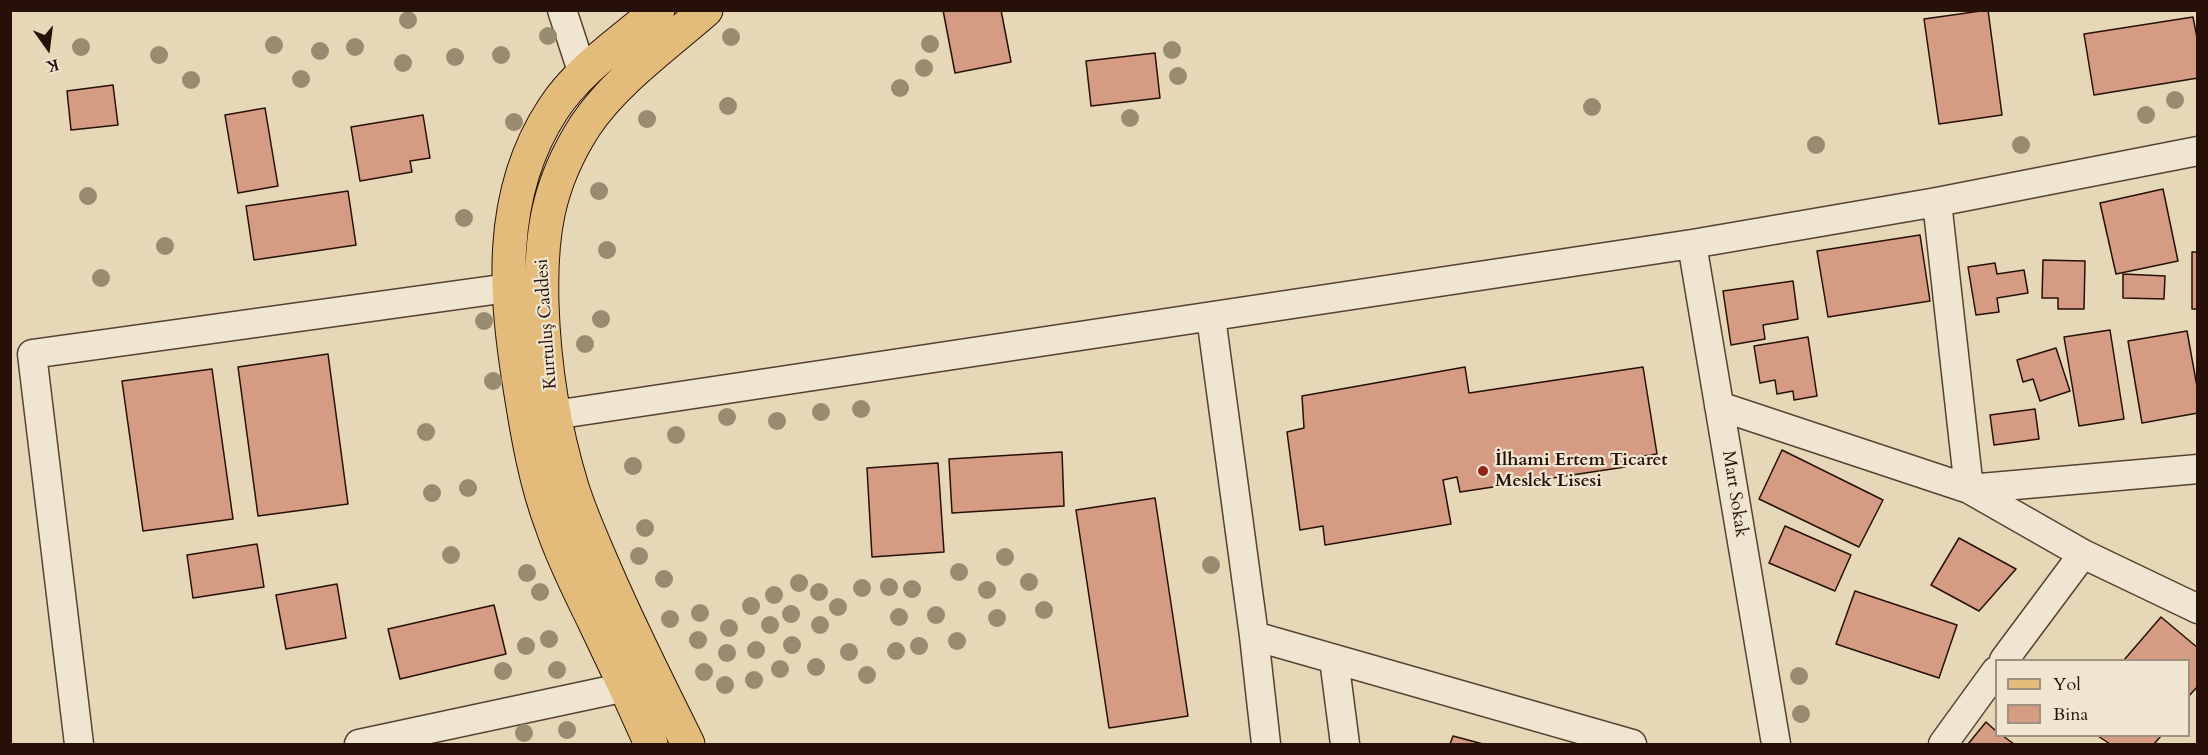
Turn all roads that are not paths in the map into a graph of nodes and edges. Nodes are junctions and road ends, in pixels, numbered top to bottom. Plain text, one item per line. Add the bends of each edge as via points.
1 (562, 10) edge
2 (658, 10) edge
3 (706, 10) edge
4 (583, 74) junction
5 (2198, 151) edge
6 (1937, 202) junction
7 (1692, 244) junction
8 (507, 288) junction
9 (1211, 317) junction
10 (1719, 406) junction
11 (554, 415) junction
12 (2198, 469) edge
13 (1969, 489) junction
14 (2083, 554) junction
15 (2198, 609) edge
16 (1254, 636) junction
17 (1334, 659) junction
18 (2005, 659) edge
19 (1995, 672) edge
20 (626, 687) junction
21 (78, 744) edge
22 (359, 744) edge
23 (651, 744) edge
24 (687, 744) edge
25 (1266, 744) edge
26 (1345, 744) edge
27 (1632, 744) edge
28 (1776, 744) edge
29 (1942, 744) edge

1 - 4 street
2 - 4 main road, Kurtuluş Caddesi
3 - 11 main road, Kurtuluş Caddesi via 626,79 598,109 576,140 556,181 542,239 541,276 544,351
4 - 8 main road, Kurtuluş Caddesi via 553,109 524,166 510,224
5 - 6 street
6 - 7 street
6 - 13 street
7 - 9 street
7 - 10 street, Mart Sokak
8 - 20 main road, Kurtuluş Caddesi via 526,423 546,509 564,558
8 - 21 street via 32,354
9 - 11 street
9 - 16 street
10 - 13 street
10 - 28 street, Mart Sokak
11 - 24 main road, Kurtuluş Caddesi via 587,528
12 - 13 street
13 - 14 street
14 - 15 street
14 - 18 street
16 - 17 street
16 - 25 street
17 - 26 street
17 - 27 street
19 - 29 street
20 - 22 street
20 - 23 main road, Kurtuluş Caddesi

